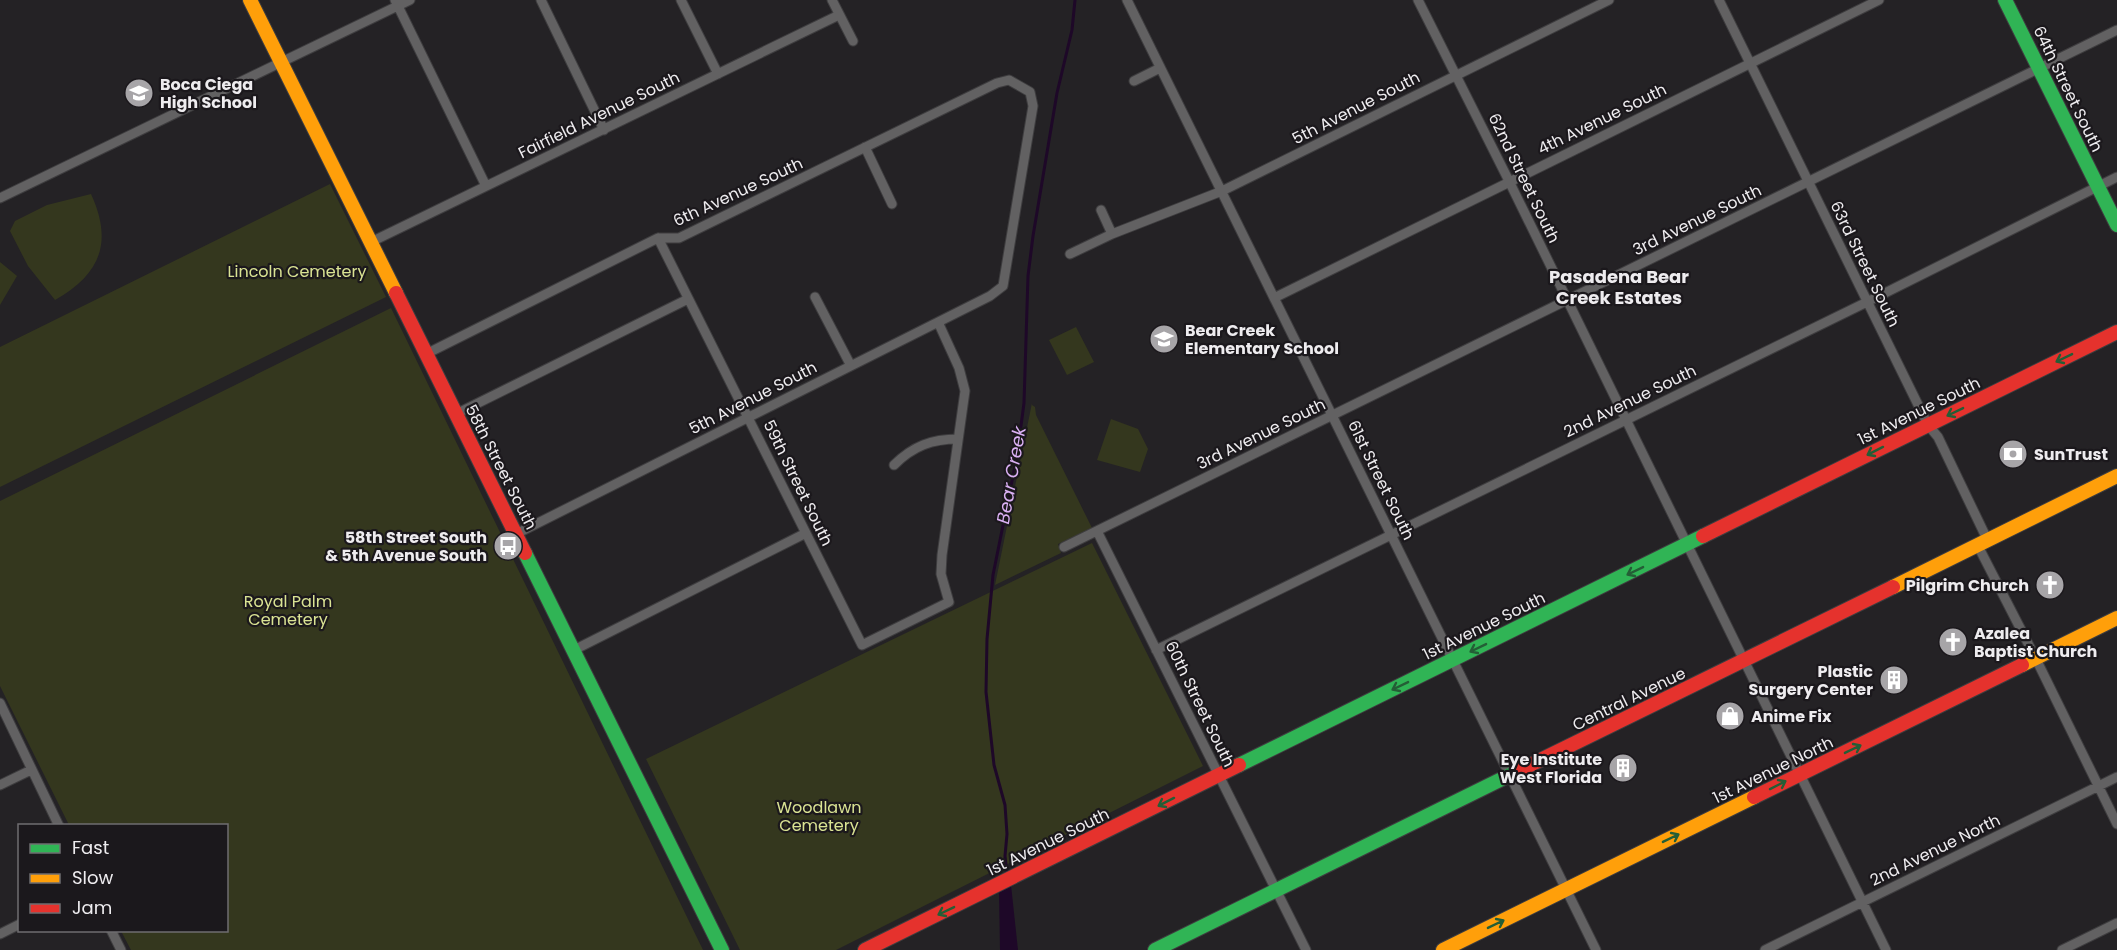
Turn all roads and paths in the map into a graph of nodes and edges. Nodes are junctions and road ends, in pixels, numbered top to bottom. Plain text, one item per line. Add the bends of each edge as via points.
1 (250, 0) edge
2 (410, 0) edge
3 (541, 0) edge
4 (681, 0) edge
5 (832, 0) edge
6 (1127, 0) edge
7 (1418, 0) edge
8 (1609, 0) edge
9 (1719, 0) edge
10 (1879, 0) edge
11 (2005, 0) edge
12 (396, 3) edge
13 (839, 15) junction
14 (2117, 30) edge
15 (853, 41) dead end
16 (282, 62) junction
17 (1750, 64) junction
18 (1160, 68) junction
19 (2040, 68) junction
20 (718, 74) junction
21 (1456, 75) junction
22 (1134, 81) dead end
23 (604, 130) junction
24 (865, 147) junction
25 (2117, 177) edge
26 (1509, 181) junction
27 (1808, 182) junction
28 (486, 186) junction
29 (2098, 186) junction
30 (1222, 191) junction
31 (0, 198) edge
32 (892, 204) dead end
33 (1101, 210) dead end
34 (2117, 225) edge
35 (1112, 234) junction
36 (658, 238) junction
37 (371, 242) junction
38 (1070, 254) dead end
39 (1003, 286) joint
40 (815, 297) dead end
41 (1274, 298) junction
42 (688, 299) junction
43 (1567, 301) junction
44 (1867, 302) junction
45 (938, 322) junction
46 (2117, 333) edge
47 (426, 354) junction
48 (850, 364) junction
49 (456, 414) junction
50 (1333, 416) junction
51 (750, 418) junction
52 (1626, 419) junction
53 (1928, 425) junction
54 (958, 439) junction
55 (894, 465) dead end
56 (2117, 476) edge
57 (1097, 531) junction
58 (806, 533) junction
59 (516, 534) junction
60 (1391, 534) junction
61 (1982, 542) junction
62 (1688, 545) junction
63 (1064, 547) dead end
64 (2117, 618) edge
65 (574, 650) junction
66 (1156, 650) junction
67 (2036, 659) junction
68 (1452, 660) junction
69 (1745, 660) junction
70 (0, 703) edge
71 (31, 770) junction
72 (1800, 774) junction
73 (1218, 775) junction
74 (1510, 776) junction
75 (2117, 777) edge
76 (0, 785) edge
77 (2098, 786) junction
78 (58, 824) edge
79 (2117, 824) edge
80 (1567, 890) junction
81 (1276, 891) junction
82 (1863, 902) junction
83 (2117, 923) edge
84 (18, 925) edge
85 (112, 932) edge
86 (0, 934) edge
87 (121, 950) edge
88 (722, 950) edge
89 (865, 950) edge
90 (1155, 950) edge
91 (1306, 950) edge
92 (1443, 950) edge
93 (1596, 950) edge
94 (1765, 950) edge
95 (1886, 950) edge
96 (2062, 950) edge

1 - 16 main road, 58th Street South
2 - 12 street
3 - 23 street
4 - 20 street
5 - 13 street
6 - 18 street, 61st Street South
7 - 21 street, 62nd Street South
8 - 21 street, 5th Avenue South
9 - 17 street, 63rd Street South
10 - 17 street, 4th Avenue South
11 - 19 main road, 64th Street South
12 - 16 street
12 - 28 street
13 - 15 street
13 - 20 street, Fairfield Avenue South
14 - 19 street, 3rd Avenue South
16 - 31 street
16 - 37 main road, 58th Street South
17 - 26 street, 4th Avenue South
17 - 27 street, 63rd Street South
18 - 22 street
18 - 30 street, 61st Street South
19 - 27 street, 3rd Avenue South
19 - 29 main road, 64th Street South
20 - 23 street, Fairfield Avenue South
21 - 26 street, 62nd Street South
21 - 30 street, 5th Avenue South
23 - 28 street, Fairfield Avenue South
24 - 32 street
24 - 36 street, 6th Avenue South via 679,238
24 - 39 street, 6th Avenue South via 997,83 1009,80 1030,92 1033,106
25 - 29 street, 2nd Avenue South
26 - 41 street, 4th Avenue South
26 - 43 street, 62nd Street South
27 - 43 street, 3rd Avenue South
27 - 44 street, 63rd Street South
28 - 37 street, Fairfield Avenue South
29 - 34 main road, 64th Street South
29 - 44 street, 2nd Avenue South
30 - 35 street, 5th Avenue South
30 - 41 street, 61st Street South
33 - 35 street
35 - 38 street, 5th Avenue South
36 - 42 street, 59th Street South
36 - 47 street, 6th Avenue South
37 - 47 main road, 58th Street South
39 - 45 street, 5th Avenue South
40 - 48 street
41 - 50 street, 61st Street South
42 - 49 street
42 - 51 street, 59th Street South
43 - 50 street, 3rd Avenue South
43 - 52 street, 62nd Street South
44 - 52 street, 2nd Avenue South
44 - 53 street, 63rd Street South
45 - 48 street, 5th Avenue South
45 - 54 street via 965,391
46 -> 53 main road, 1st Avenue South
47 - 49 main road, 58th Street South
48 - 51 street, 5th Avenue South
49 - 59 main road, 58th Street South
50 - 57 street, 3rd Avenue South
50 - 60 street, 61st Street South
51 - 58 street, 59th Street South
51 - 59 street, 5th Avenue South
52 - 60 street, 2nd Avenue South
52 - 62 street, 62nd Street South
53 - 61 street, 63rd Street South via 1938,437
53 -> 62 main road, 1st Avenue South
54 - 55 street via 926,442 905,453
54 - 58 street, 59th Street South via 942,555 949,602 862,645
56 - 61 main road, Central Avenue
57 - 63 street, 3rd Avenue South
57 - 66 street, 60th Street South
58 - 65 street
59 - 65 main road, 58th Street South
60 - 66 street, 2nd Avenue South
60 - 68 street, 61st Street South
61 - 67 street, 63rd Street South
61 - 69 main road, Central Avenue
62 -> 68 main road, 1st Avenue South
62 - 69 street, 62nd Street South
64 - 67 main road, 1st Avenue North
65 - 88 main road, 58th Street South
66 - 73 street, 60th Street South
72 -> 67 main road, 1st Avenue North
67 - 77 street, 63rd Street South
68 -> 73 main road, 1st Avenue South
68 - 74 street, 61st Street South
69 - 72 street, 62nd Street South
69 - 74 main road, Central Avenue
70 - 71 street
71 - 76 street
71 - 78 street
80 -> 72 main road, 1st Avenue North
72 - 82 street, 62nd Street South
73 - 81 street, 60th Street South
73 -> 89 main road, 1st Avenue South
74 - 80 street, 61st Street South
74 - 81 main road, Central Avenue
75 - 77 street, 2nd Avenue North
77 - 79 street, 63rd Street South
77 - 82 street, 2nd Avenue North
92 -> 80 main road, 1st Avenue North
80 - 93 street, 61st Street South
81 - 90 main road, Central Avenue
81 - 91 street, 60th Street South
82 - 94 street, 2nd Avenue North
82 - 95 street, 62nd Street South
83 - 96 street
84 - 86 street
85 - 87 street

